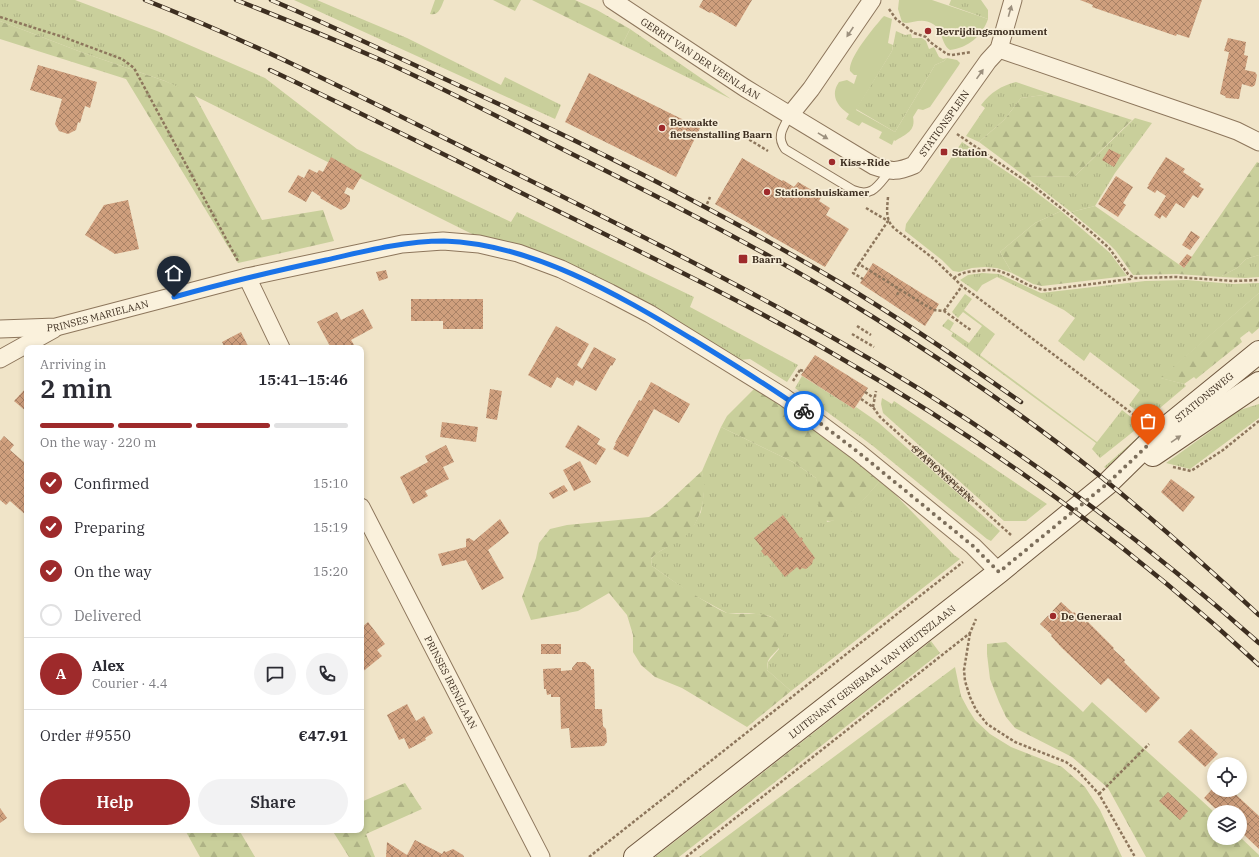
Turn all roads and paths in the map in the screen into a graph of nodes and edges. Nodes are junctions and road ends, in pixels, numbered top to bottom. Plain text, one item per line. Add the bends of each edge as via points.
1 (612, 0) edge
2 (1013, 0) edge
3 (879, 3) edge
4 (0, 17) edge
5 (999, 49) junction
6 (790, 115) junction
7 (943, 125) junction
8 (1259, 142) edge
9 (890, 171) junction
10 (710, 197) dead end
11 (706, 204) dead end
12 (888, 221) junction
13 (859, 264) junction
14 (247, 277) junction
15 (1132, 277) junction
16 (954, 278) junction
17 (863, 279) dead end
18 (1259, 280) edge
19 (962, 286) junction
20 (900, 289) junction
21 (897, 295) dead end
22 (944, 311) junction
23 (857, 326) dead end
24 (56, 327) junction
25 (0, 329) edge
26 (972, 331) dead end
27 (852, 334) dead end
28 (871, 335) dead end
29 (24, 345) edge
30 (24, 345) edge
31 (280, 345) edge
32 (874, 347) dead end
33 (1259, 352) edge
34 (0, 359) edge
35 (1259, 383) edge
36 (876, 391) dead end
37 (865, 392) dead end
38 (874, 398) junction
39 (861, 399) dead end
40 (873, 407) junction
41 (1259, 421) edge
42 (1157, 435) junction
43 (1172, 467) dead end
44 (1108, 483) junction
45 (364, 513) edge
46 (1015, 538) dead end
47 (978, 551) junction
48 (999, 572) junction
49 (978, 615) dead end
50 (970, 633) junction
51 (1149, 744) dead end
52 (1099, 794) junction
53 (541, 857) edge
54 (589, 857) edge
55 (635, 857) edge
56 (686, 857) edge
57 (1135, 857) edge

1 - 6 street, GERRIT VAN DER VEENLAAN
5 -> 2 street, STATIONSPLEIN
3 - 5 path via 914,33 926,37 948,54
3 -> 6 street
4 - 14 path via 64,37 122,60 134,68
7 -> 5 street, STATIONSPLEIN
5 - 8 street via 1237,131
6 -> 9 street via 874,166
6 - 9 lane via 780,135 785,149 853,190 864,193 872,191
7 - 9 street, STATIONSPLEIN via 914,165 903,170
7 - 15 path via 1036,188 1091,232 1113,252
9 - 12 path
10 - 11 path
12 - 13 path
12 - 16 path
13 - 17 path via 853,273
13 - 20 path
14 - 24 street, PRINSES MARIELAAN
14 - 31 street
14 - 47 street, PRINSES MARIELAAN via 402,244 443,241 479,244 518,253 610,293 650,314 784,397 858,452
15 - 16 path via 1045,290 991,270 970,271
15 - 18 path
16 - 19 path
19 - 22 path
19 - 42 path via 1149,425
20 - 21 path
20 - 22 path via 933,310
22 - 26 path
23 - 28 path
24 - 25 street, PRINSES MARIELAAN
24 - 30 street
27 - 32 path
29 - 34 street
33 - 42 main road, STATIONSWEG
44 -> 35 main road, STATIONSWEG
36 - 38 path
37 - 38 path
38 - 40 path
39 - 40 path, STATIONSPLEIN
40 - 46 path, STATIONSPLEIN via 880,417
41 - 43 path via 1191,471
42 - 44 main road, STATIONSWEG
44 - 48 main road, LUITENANT GENERAAL VAN HEUTSZLAAN
45 - 53 street, PRINSES IRENELAAN
47 - 48 street, PRINSES MARIELAAN
47 - 54 path
48 - 55 main road, LUITENANT GENERAAL VAN HEUTSZLAAN
49 - 50 path
50 - 52 path via 964,670 965,681 976,710 987,724 1015,742 1066,762
50 - 56 path
51 - 52 path
52 - 57 path

